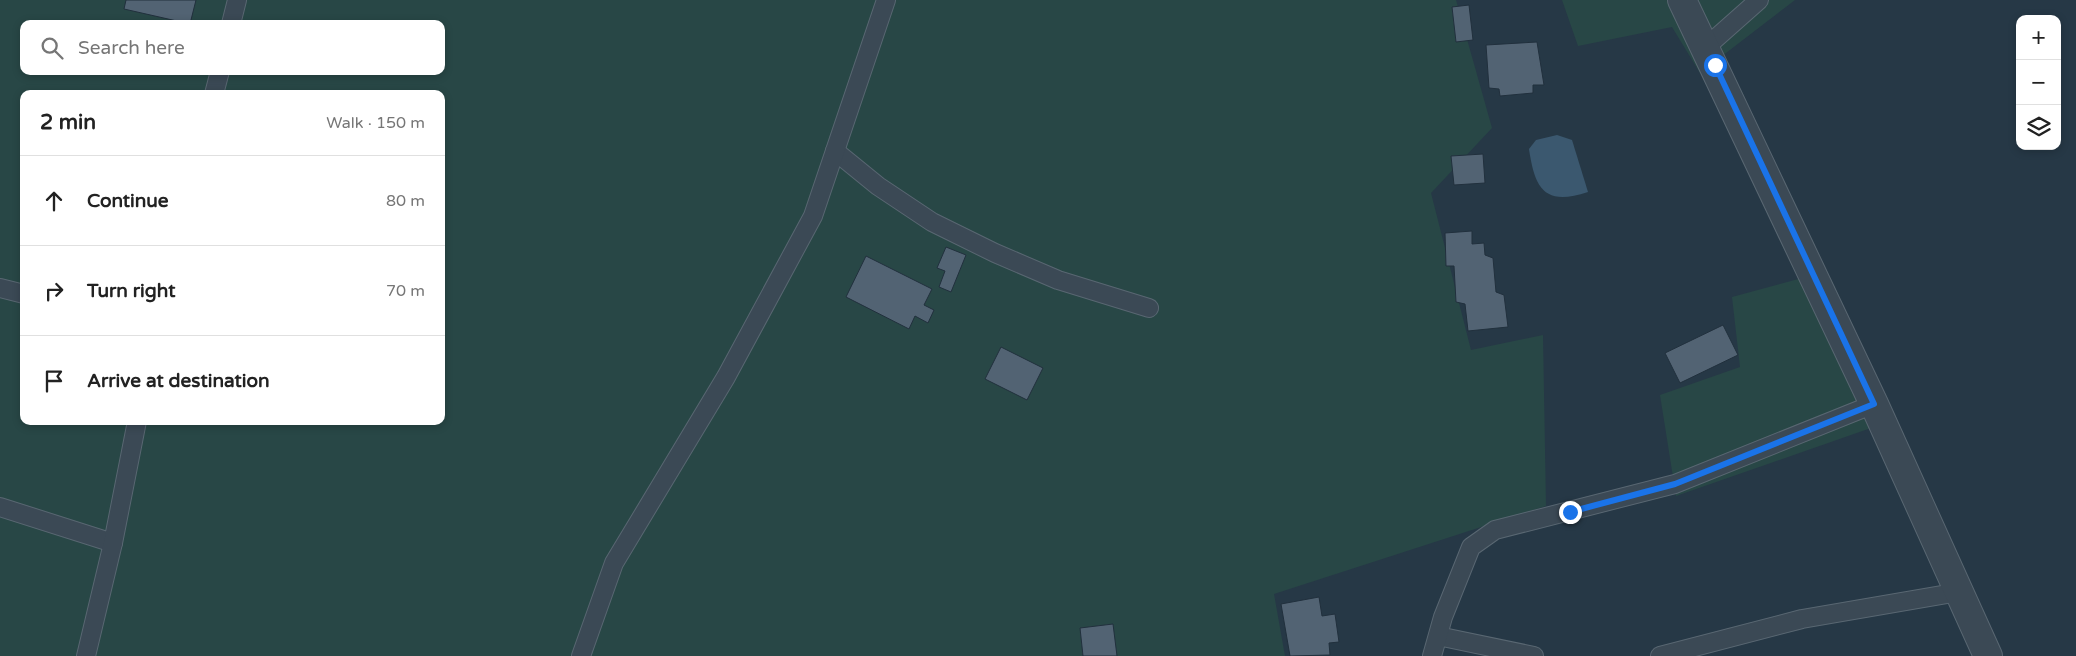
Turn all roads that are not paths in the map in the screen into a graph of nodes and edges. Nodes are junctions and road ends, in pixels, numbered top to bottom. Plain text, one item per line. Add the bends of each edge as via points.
1 (237, 0) edge
2 (886, 0) edge
3 (1682, 0) edge
4 (1759, 0) edge
5 (233, 20) edge
6 (1706, 47) junction
7 (219, 75) edge
8 (215, 90) edge
9 (835, 151) junction
10 (0, 288) edge
11 (20, 293) edge
12 (1149, 308) dead end
13 (1874, 404) junction
14 (137, 425) edge
15 (0, 507) edge
16 (113, 543) junction
17 (1959, 592) junction
18 (1438, 636) junction
19 (86, 656) edge
20 (581, 656) edge
21 (1432, 656) edge
22 (1534, 656) edge
23 (1660, 656) edge
24 (1988, 656) edge

1 - 5 lane
2 - 9 lane
3 - 6 street
4 - 6 lane
6 - 13 street
7 - 8 lane
9 - 12 lane via 878,186 948,230 1058,280
9 - 20 lane via 808,225 726,377 614,563
10 - 11 lane
13 - 17 street
13 - 18 lane via 1675,484 1495,530 1471,547
14 - 16 lane
15 - 16 lane
16 - 19 lane
17 - 23 lane via 1802,619
17 - 24 street
18 - 21 lane
18 - 22 lane

